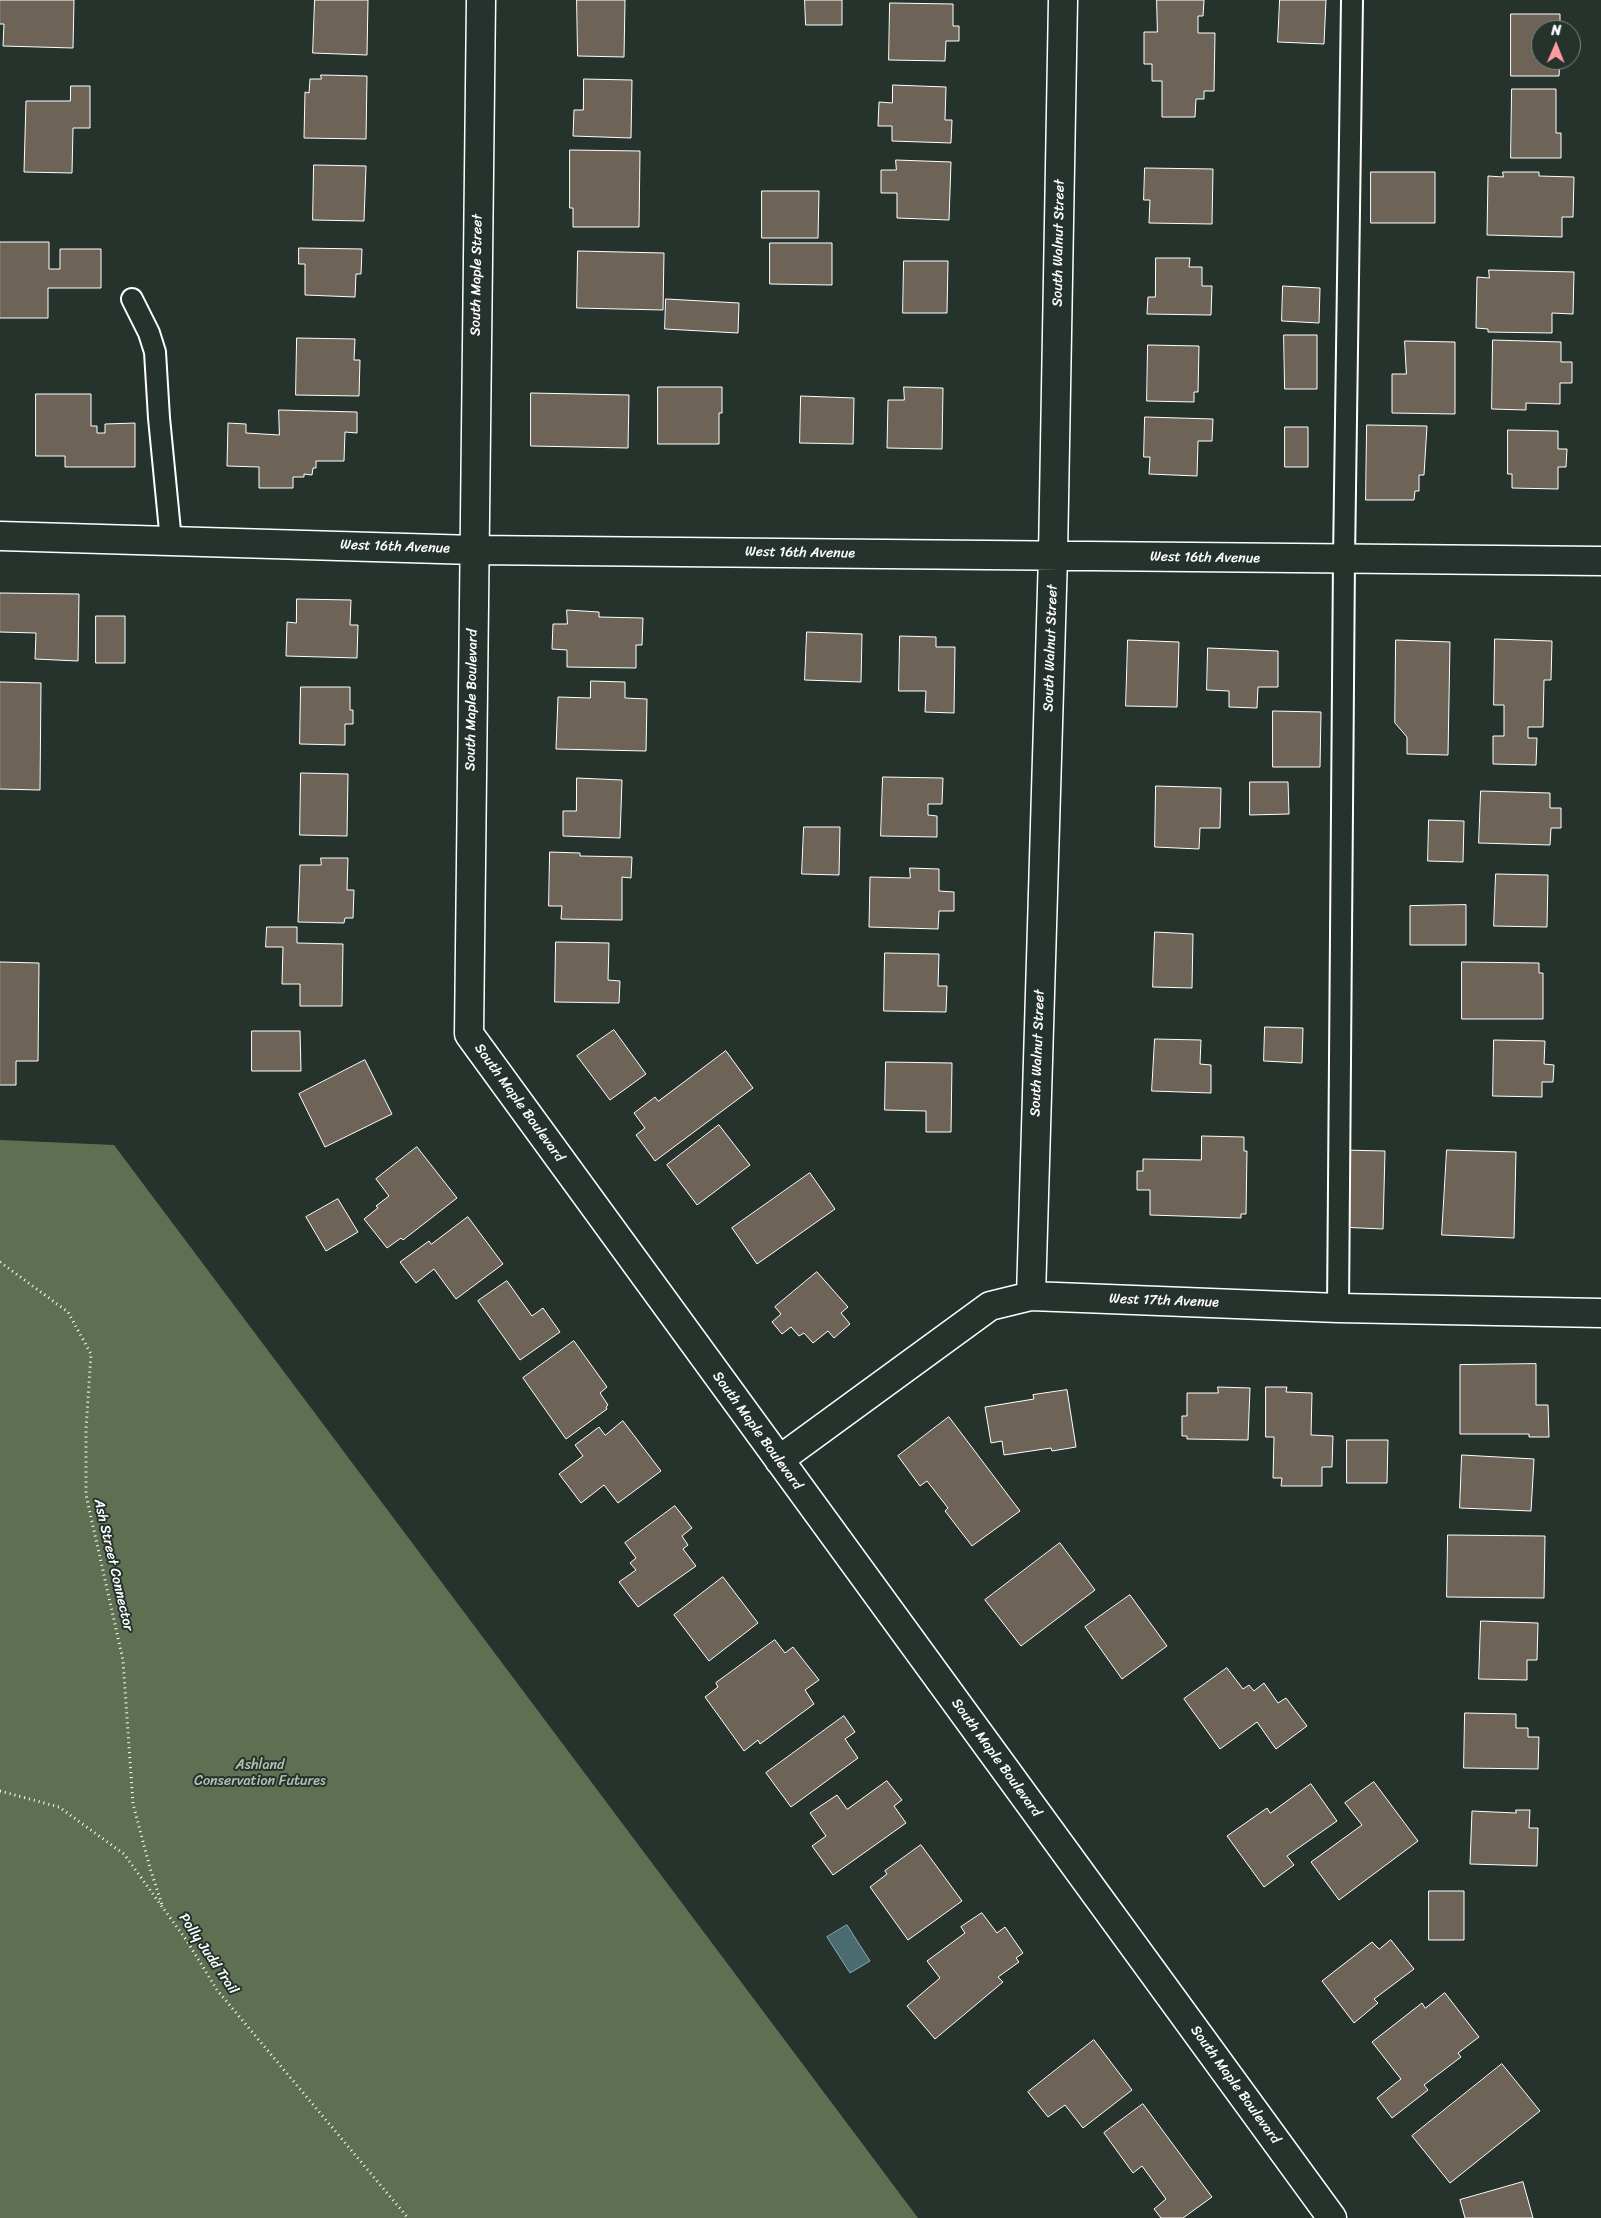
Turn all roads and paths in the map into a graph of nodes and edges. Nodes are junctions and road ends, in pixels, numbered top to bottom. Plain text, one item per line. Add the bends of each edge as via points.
1 (481, 0) edge
2 (1063, 0) edge
3 (1352, 0) edge
4 (132, 299) dead end
5 (0, 536) edge
6 (171, 541) junction
7 (474, 550) junction
8 (1054, 556) junction
9 (1344, 559) junction
10 (1601, 562) edge
11 (0, 1262) edge
12 (1031, 1296) junction
13 (1338, 1308) junction
14 (1601, 1312) edge
15 (779, 1460) junction
16 (0, 1791) edge
17 (164, 1908) junction
18 (408, 2218) edge
19 (1332, 2218) edge

1 - 7 street, South Maple Street
2 - 8 street, South Walnut Street
3 - 9 lane
4 - 6 lane via 150,333 155,352
5 - 6 street, West 16th Avenue
6 - 7 street, West 16th Avenue
7 - 8 street, West 16th Avenue
7 - 15 street, South Maple Boulevard via 469,1034
8 - 9 street, West 16th Avenue
8 - 12 street, South Walnut Street
9 - 10 street, West 16th Avenue
9 - 13 lane
11 - 17 path, Ash Street Connector via 68,1312 91,1354 86,1495 123,1660 133,1804
12 - 13 street, West 17th Avenue
12 - 15 street, West 17th Avenue via 990,1306
13 - 14 street, West 17th Avenue
15 - 19 street, South Maple Boulevard
16 - 17 path, Polly Judd Trail via 59,1807 124,1854
17 - 18 path, Polly Judd Trail via 217,1990

